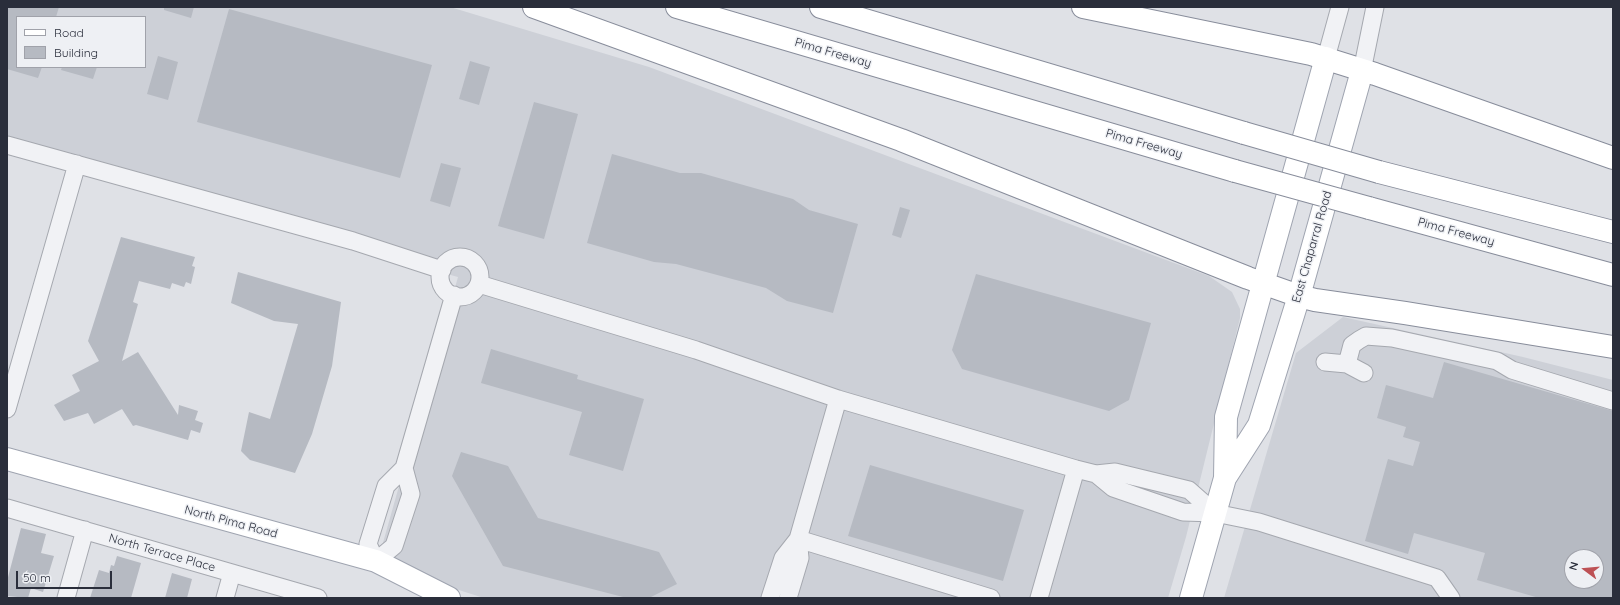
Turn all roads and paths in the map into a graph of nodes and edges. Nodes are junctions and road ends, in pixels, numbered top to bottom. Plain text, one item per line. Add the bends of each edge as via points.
1 (534, 7) edge
2 (677, 7) edge
3 (821, 7) edge
4 (1083, 7) edge
5 (1340, 7) edge
6 (1376, 7) edge
7 (1326, 58) junction
8 (1362, 70) junction
9 (7, 145) edge
10 (1613, 158) edge
11 (77, 164) junction
12 (1613, 232) edge
13 (442, 270) junction
14 (1613, 275) edge
15 (1262, 283) junction
16 (479, 284) junction
17 (454, 296) junction
18 (1299, 296) junction
19 (1613, 347) edge
20 (1325, 362) dead end
21 (1347, 364) junction
22 (1364, 373) dead end
23 (838, 399) junction
24 (1613, 401) edge
25 (7, 409) edge
26 (7, 459) edge
27 (404, 468) junction
28 (1076, 469) junction
29 (1225, 478) junction
30 (7, 508) edge
31 (1215, 513) junction
32 (85, 530) junction
33 (798, 539) junction
34 (376, 561) junction
35 (232, 573) junction
36 (66, 598) edge
37 (225, 598) edge
38 (318, 598) edge
39 (450, 598) edge
40 (770, 598) edge
41 (788, 598) edge
42 (991, 598) edge
43 (1039, 598) edge
44 (1191, 598) edge
45 (1451, 598) edge

1 - 15 main road via 901,140
2 - 14 main road, Pima Freeway, bridge via 1234,171
3 - 12 main road, bridge via 1379,172
4 - 7 main road
5 - 7 street, East Chaparral Road
6 - 8 street, East Chaparral Road
7 - 8 main road
7 - 15 main road, East Chaparral Road
8 - 10 main road
8 - 18 main road, East Chaparral Road
9 - 11 street
11 - 13 street via 353,241
11 - 25 street
13 - 16 street via 450,260 467,258 477,266
13 - 17 street via 441,282
15 - 18 main road
15 - 29 main road, East Chaparral Road via 1226,417
16 - 17 street via 471,293 460,297
16 - 23 street via 696,350
17 - 27 street
18 - 19 main road
18 - 29 main road, East Chaparral Road via 1258,425
20 - 21 street
21 - 22 street
21 - 24 street via 1352,345 1359,340 1366,336 1392,338 1497,361 1512,370
23 - 28 street
23 - 33 street
26 - 34 main road, North Pima Road
27 - 34 street via 386,486 370,537 368,544
27 - 34 street via 411,494 394,546
28 - 31 street via 1096,474 1113,488 1183,512
28 - 43 street
29 - 31 main road, East Chaparral Road
30 - 32 street, North Terrace Place
31 - 44 main road, East Chaparral Road
31 - 45 street via 1278,528 1437,578
32 - 35 street, North Terrace Place
32 - 36 street
33 - 40 street via 783,558
33 - 41 street via 800,558
33 - 42 street
34 - 39 main road, North Pima Road
35 - 37 street
35 - 38 street, North Terrace Place

